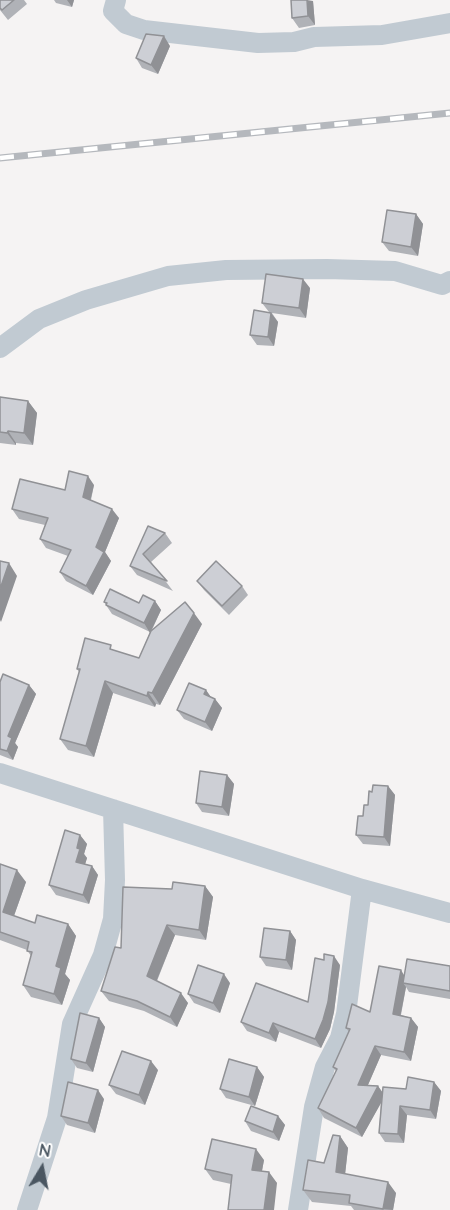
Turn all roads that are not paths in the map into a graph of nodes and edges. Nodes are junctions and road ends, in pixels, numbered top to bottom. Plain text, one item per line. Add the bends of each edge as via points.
1 (116, 0) edge
2 (450, 23) edge
3 (450, 281) edge
4 (0, 348) edge
5 (0, 773) edge
6 (113, 808) junction
7 (362, 889) junction
8 (450, 913) edge
9 (27, 1210) edge
10 (298, 1210) edge

1 - 2 street via 113,11 126,24 144,30 258,43 382,35
3 - 4 street via 442,285 395,272 327,269 226,270 168,276 86,300 39,319
5 - 6 street
6 - 7 street
6 - 9 street via 113,919 103,955 72,1024 57,1118
7 - 8 street
7 - 10 street via 346,1014 314,1107

